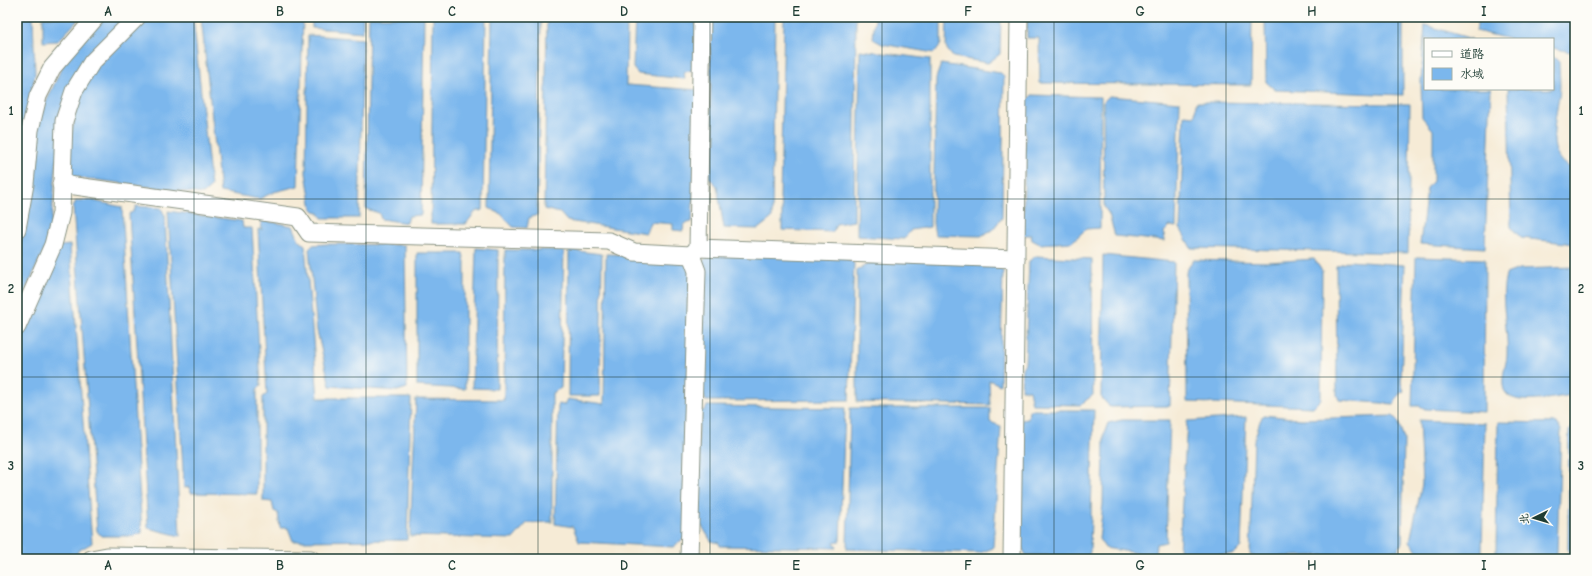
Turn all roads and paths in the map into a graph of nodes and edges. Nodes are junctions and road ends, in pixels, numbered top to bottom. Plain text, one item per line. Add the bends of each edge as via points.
1 (96, 17) edge
2 (137, 17) edge
3 (702, 17) edge
4 (1019, 17) edge
5 (21, 183) edge
6 (62, 184) junction
7 (17, 229) edge
8 (694, 251) junction
9 (1016, 259) junction
10 (17, 327) edge
11 (91, 559) edge
12 (311, 559) edge
13 (689, 559) edge
14 (1012, 559) edge

1 - 5 street via 52,68 38,96
2 - 6 street via 92,62 74,91 64,121
3 - 8 street
4 - 9 street
5 - 7 street
6 - 8 street via 298,217 309,233 609,242 634,252
6 - 10 street via 61,213 53,245
8 - 9 street
8 - 13 street via 697,271
9 - 14 street
11 - 12 street via 107,556

